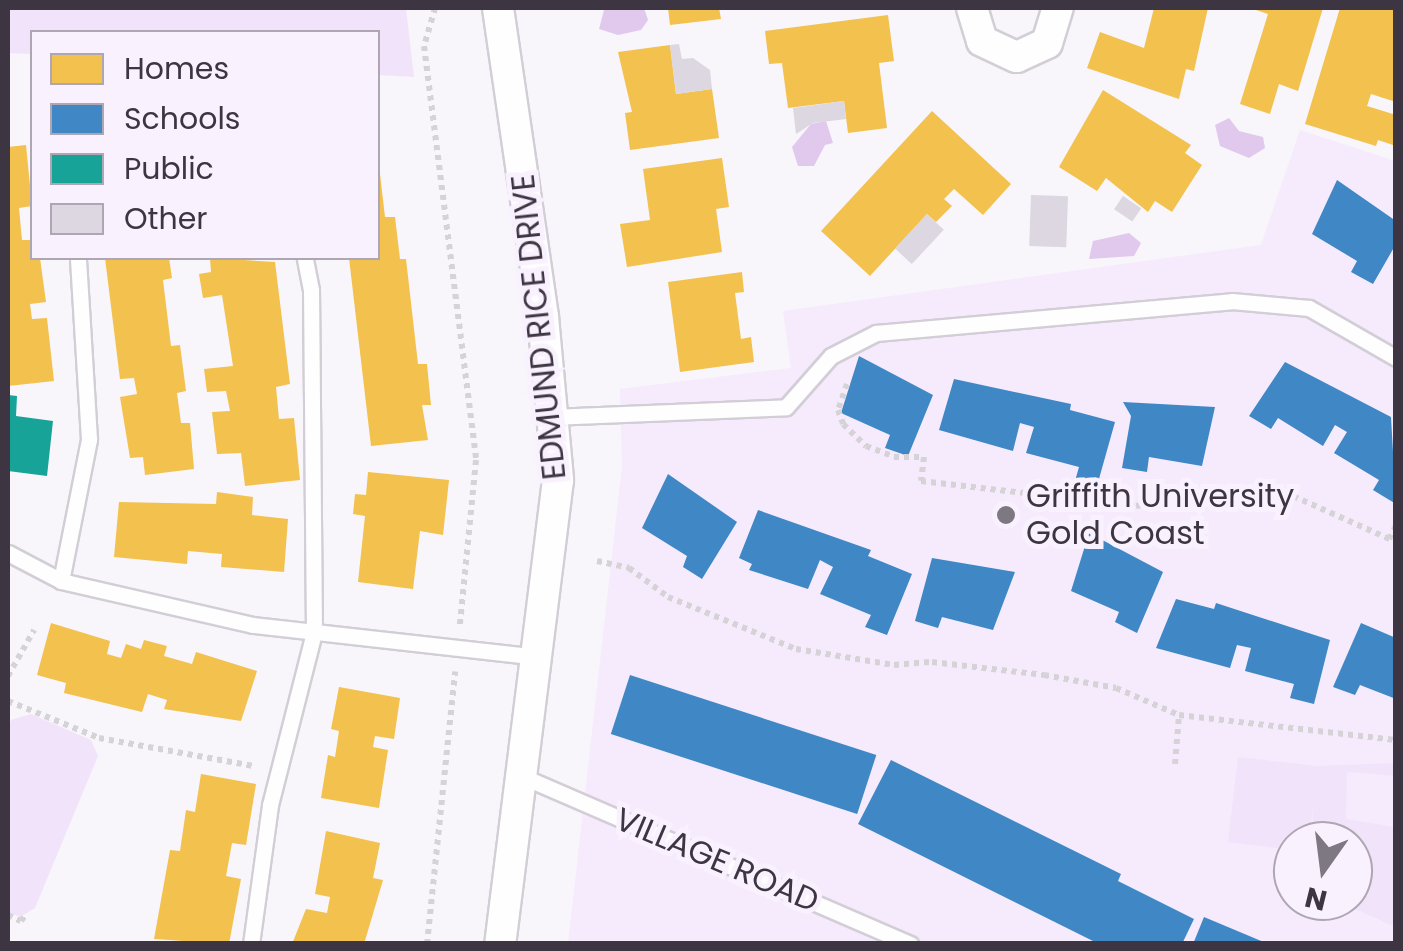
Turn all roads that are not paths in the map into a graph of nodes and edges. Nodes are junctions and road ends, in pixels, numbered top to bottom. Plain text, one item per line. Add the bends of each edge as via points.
1 (498, 8) edge
2 (972, 8) edge
3 (1058, 8) edge
4 (78, 260) edge
5 (305, 260) edge
6 (1396, 358) edge
7 (552, 417) junction
8 (8, 554) edge
9 (61, 581) junction
10 (314, 632) junction
11 (540, 658) junction
12 (524, 777) junction
13 (252, 944) edge
14 (500, 944) edge
15 (910, 944) edge

1 - 7 street, EDMUND RICE DRIVE
2 - 3 street via 982,41 1018,57 1046,43
4 - 9 lane via 88,439
5 - 10 lane via 312,290
6 - 7 lane via 1309,308 1232,301 876,333 831,356 786,407
7 - 11 street, EDMUND RICE DRIVE via 558,480
8 - 9 lane
9 - 10 lane via 253,626
10 - 11 lane
10 - 13 lane via 279,771
11 - 12 street, EDMUND RICE DRIVE
12 - 14 street, EDMUND RICE DRIVE
12 - 15 lane, VILLAGE ROAD

